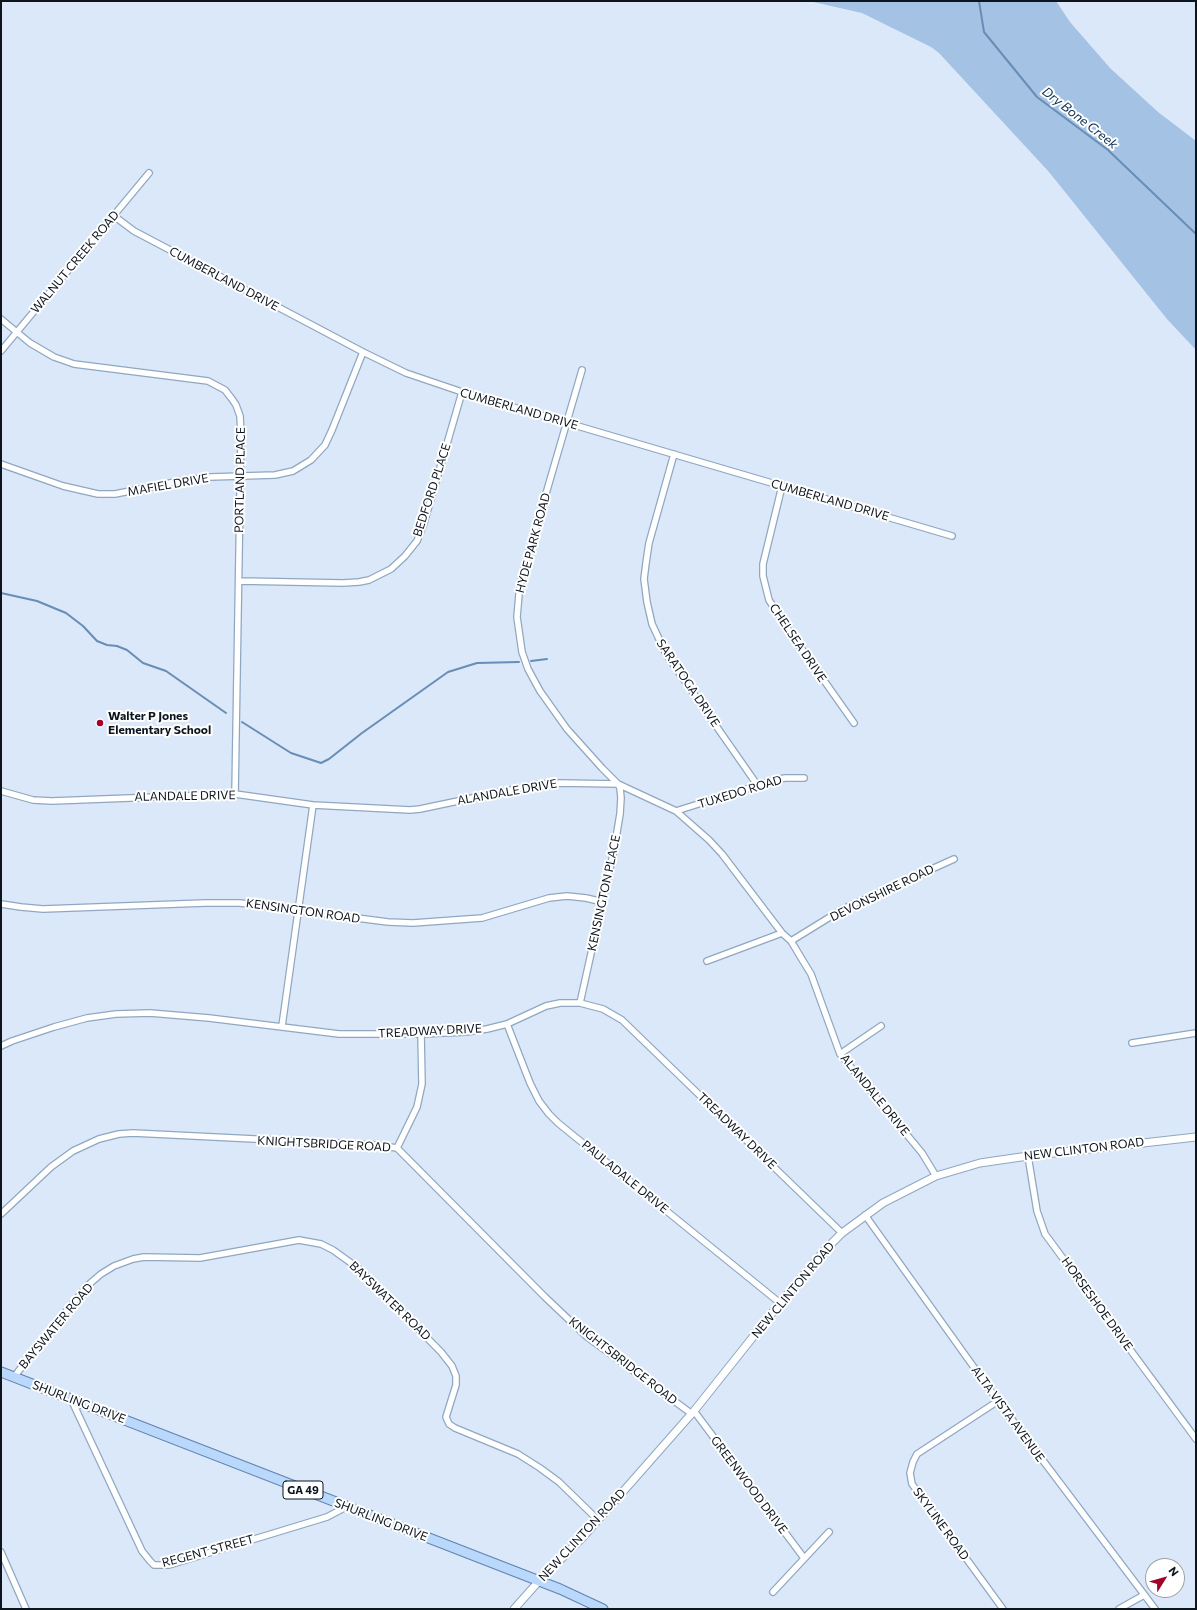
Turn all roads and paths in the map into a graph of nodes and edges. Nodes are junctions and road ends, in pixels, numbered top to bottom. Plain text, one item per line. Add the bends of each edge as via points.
1 (150, 173) dead end
2 (114, 216) junction
3 (1, 319) edge
4 (17, 332) junction
5 (1, 351) edge
6 (363, 352) junction
7 (582, 370) dead end
8 (462, 392) junction
9 (567, 423) junction
10 (674, 454) junction
11 (1, 464) edge
12 (240, 476) junction
13 (782, 486) junction
14 (952, 536) dead end
15 (239, 581) junction
16 (854, 723) dead end
17 (804, 778) dead end
18 (618, 784) junction
19 (758, 786) junction
20 (1, 791) edge
21 (235, 794) junction
22 (313, 805) junction
23 (676, 811) junction
24 (954, 859) dead end
25 (602, 902) junction
26 (1, 904) edge
27 (298, 912) junction
28 (782, 933) junction
29 (791, 941) junction
30 (707, 961) dead end
31 (580, 1003) junction
32 (507, 1024) junction
33 (282, 1026) junction
34 (881, 1026) dead end
35 (1196, 1033) edge
36 (421, 1034) junction
37 (1132, 1043) dead end
38 (1, 1046) edge
39 (840, 1054) junction
40 (1196, 1137) edge
41 (398, 1148) junction
42 (1028, 1156) junction
43 (936, 1176) junction
44 (1, 1214) edge
45 (866, 1215) junction
46 (842, 1233) junction
47 (780, 1303) junction
48 (1, 1372) edge
49 (14, 1377) junction
50 (71, 1399) junction
51 (998, 1402) junction
52 (693, 1412) junction
53 (1196, 1440) edge
54 (346, 1507) junction
55 (598, 1520) junction
56 (829, 1532) dead end
57 (1, 1552) edge
58 (804, 1558) junction
59 (539, 1580) junction
60 (773, 1592) dead end
61 (1144, 1594) junction
62 (26, 1609) edge
63 (514, 1609) edge
64 (603, 1609) edge
65 (1003, 1609) edge
66 (1119, 1609) edge
67 (1154, 1609) edge

1 - 2 street, WALNUT CREEK ROAD
2 - 4 street, WALNUT CREEK ROAD
2 - 6 street, CUMBERLAND DRIVE via 134,232
3 - 4 street, PORTLAND PLACE
4 - 5 street, WALNUT CREEK ROAD
4 - 12 street, PORTLAND PLACE via 43,352 74,364 202,380 219,386 232,399 240,416
6 - 8 street, CUMBERLAND DRIVE via 406,373
6 - 12 street, MAFIEL DRIVE via 325,445 311,460 293,471 275,475
7 - 9 street, HYDE PARK ROAD
8 - 9 street, CUMBERLAND DRIVE
8 - 15 street, BEDFORD PLACE via 417,541 391,569 369,580 343,584
9 - 10 street, CUMBERLAND DRIVE
9 - 18 street, HYDE PARK ROAD via 522,576 518,594 519,635 528,669 548,704 584,749
10 - 13 street, CUMBERLAND DRIVE
10 - 19 street, SARATOGA DRIVE via 649,543 646,563 644,579 652,624 666,654
11 - 12 street, MAFIEL DRIVE via 63,486 98,494 115,494 185,480
12 - 15 street, PORTLAND PLACE
13 - 14 street, CUMBERLAND DRIVE
13 - 16 street, CHELSEA DRIVE via 764,564 763,576 769,600
15 - 21 street, PORTLAND PLACE
17 - 19 street, TUXEDO ROAD via 785,778
18 - 22 street, ALANDALE DRIVE via 539,784 420,809
18 - 23 street, ALANDALE DRIVE
18 - 25 street, KENSINGTON PLACE via 621,798 620,814
19 - 23 street, TUXEDO ROAD
20 - 21 street, ALANDALE DRIVE via 33,800 52,801
21 - 22 street, ALANDALE DRIVE
22 - 27 street
23 - 28 street, ALANDALE DRIVE via 722,854
24 - 29 street, DEVONSHIRE ROAD via 843,909
25 - 27 street, KENSINGTON ROAD via 586,898 550,898 482,918 413,923
25 - 31 street, KENSINGTON PLACE
26 - 27 street, KENSINGTON ROAD via 43,909 240,903
27 - 33 street
28 - 29 street, ALANDALE DRIVE
28 - 30 street
29 - 39 street, ALANDALE DRIVE via 811,974
31 - 32 street, TREADWAY DRIVE via 546,1006
31 - 46 street, TREADWAY DRIVE via 603,1009 622,1020
32 - 36 street, TREADWAY DRIVE via 466,1032
32 - 47 street, PAULADALE DRIVE via 530,1083 549,1114
33 - 36 street, TREADWAY DRIVE via 339,1034
33 - 38 street, TREADWAY DRIVE via 150,1013 116,1014 86,1018
34 - 39 street
35 - 37 street
36 - 41 street via 422,1084 417,1107
39 - 43 street, ALANDALE DRIVE via 922,1153
40 - 42 street, NEW CLINTON ROAD
41 - 44 street, KNIGHTSBRIDGE ROAD via 120,1134 100,1139 74,1151 51,1167
41 - 52 street, KNIGHTSBRIDGE ROAD via 586,1336
42 - 43 street, NEW CLINTON ROAD via 980,1163
42 - 53 street, HORSESHOE DRIVE via 1037,1212 1045,1234
43 - 45 street, NEW CLINTON ROAD via 899,1194
45 - 46 street, NEW CLINTON ROAD
45 - 51 street, ALTA VISTA AVENUE
46 - 47 street, NEW CLINTON ROAD
47 - 52 street, NEW CLINTON ROAD
48 - 49 main road, SHURLING DRIVE / GA 49
49 - 50 main road, SHURLING DRIVE / GA 49
49 - 55 street, BAYSWATER ROAD via 87,1286 114,1266 139,1258 200,1258 299,1240 321,1244 358,1268 452,1366 456,1385 446,1417 449,1424 518,1454 540,1468 559,1482
50 - 54 main road, SHURLING DRIVE / GA 49
50 - 54 street, REGENT STREET via 142,1551 154,1565 168,1565 327,1517
51 - 61 street, ALTA VISTA AVENUE
51 - 65 street, SKYLINE ROAD via 917,1454 910,1473 912,1484
52 - 55 street, NEW CLINTON ROAD
52 - 58 street, GREENWOOD DRIVE
54 - 59 main road, SHURLING DRIVE / GA 49
55 - 59 street, NEW CLINTON ROAD
56 - 58 street
57 - 62 street
58 - 60 street
59 - 63 street, NEW CLINTON ROAD
59 - 64 main road, SHURLING DRIVE / GA 49
61 - 66 street
61 - 67 street, ALTA VISTA AVENUE

